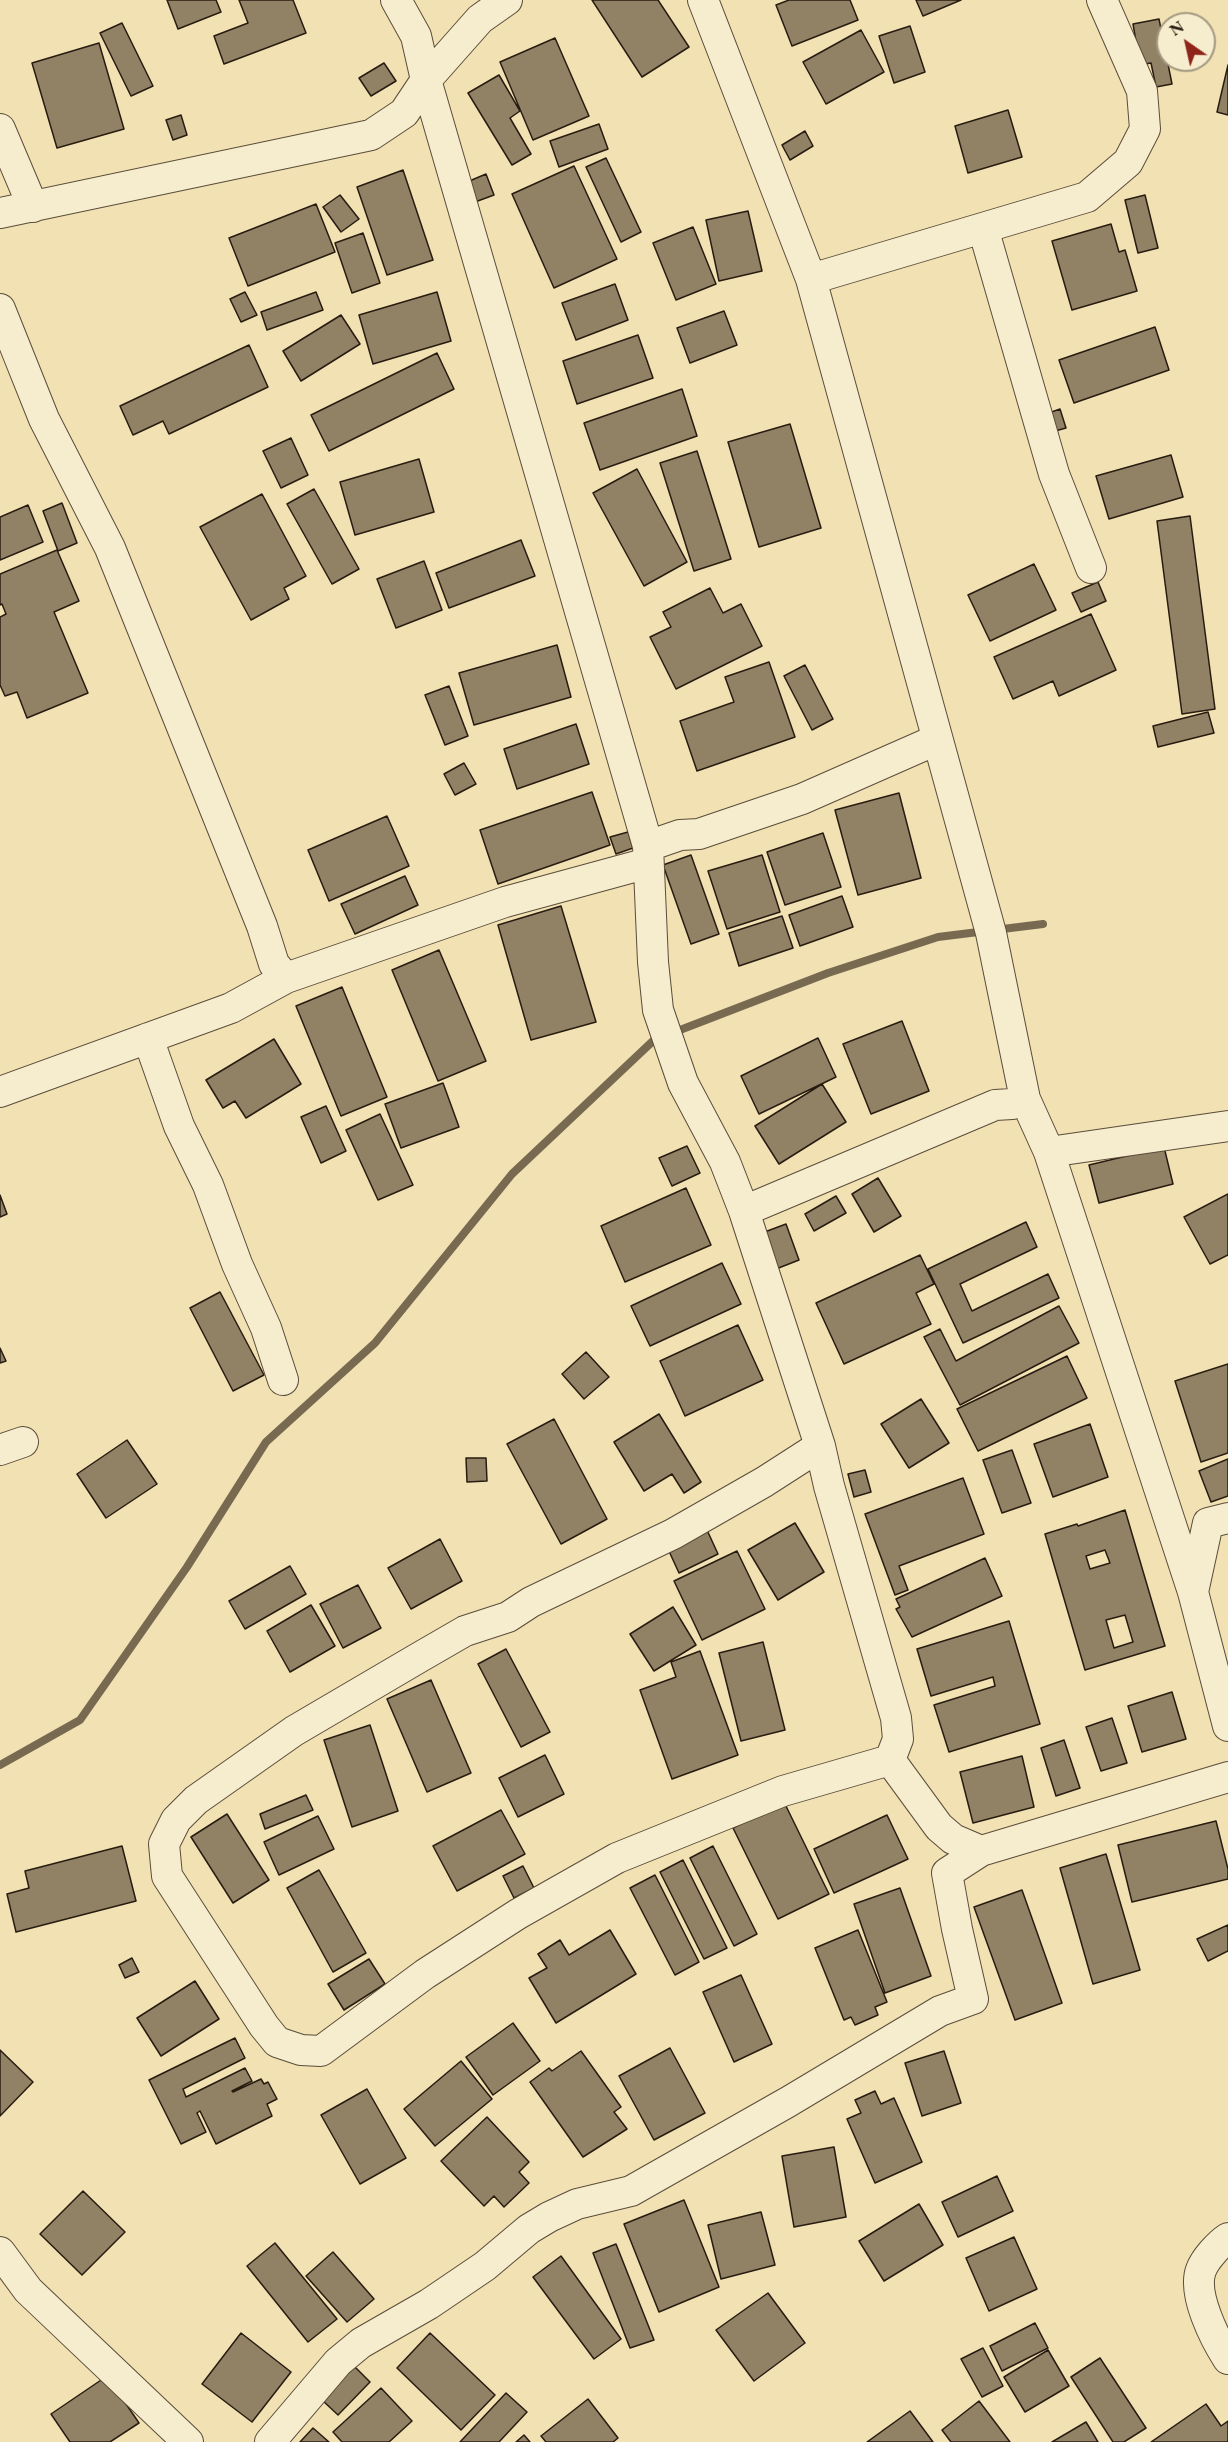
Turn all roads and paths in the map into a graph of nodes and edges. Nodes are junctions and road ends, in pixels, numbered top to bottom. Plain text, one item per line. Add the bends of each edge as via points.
1 (396, 0) edge
2 (507, 0) edge
3 (703, 0) edge
4 (1102, 0) edge
5 (426, 80) junction
6 (0, 129) edge
7 (33, 207) junction
8 (0, 213) edge
9 (983, 228) junction
10 (811, 279) junction
11 (0, 309) edge
12 (1091, 568) dead end
13 (936, 740) junction
14 (648, 854) junction
15 (286, 978) junction
16 (148, 1038) junction
17 (0, 1092) edge
18 (1024, 1100) junction
19 (1228, 1126) edge
20 (1048, 1152) junction
21 (744, 1210) junction
22 (283, 1380) dead end
23 (820, 1446) junction
24 (1228, 1518) edge
25 (1192, 1592) junction
26 (1228, 1726) edge
27 (890, 1760) junction
28 (1228, 1777) edge
29 (939, 1827) junction
30 (981, 1851) junction
31 (947, 1873) junction
32 (1228, 2238) edge
33 (0, 2252) edge
34 (1228, 2359) edge
35 (188, 2442) edge
36 (270, 2442) edge

1 - 5 street via 416,36
2 - 5 street via 480,19
3 - 10 street
4 - 9 street via 1142,92 1145,129 1128,162 1087,197
5 - 7 street via 404,113 372,135
5 - 14 street
6 - 7 street
7 - 8 street
9 - 10 street
9 - 12 street via 1054,474
10 - 13 street
11 - 15 street via 44,418 110,548 274,964
13 - 14 street via 802,799 699,834 680,835
13 - 18 street via 989,926
14 - 15 street
14 - 21 street via 658,1010 683,1083
15 - 16 street via 231,1008
16 - 17 street
16 - 22 street via 179,1126 208,1185
18 - 20 street
18 - 21 street via 995,1105
19 - 20 street
20 - 25 street
21 - 23 street
23 - 27 street via 896,1718 898,1739
23 - 27 street via 673,1534 531,1602 508,1617 465,1631 294,1731 196,1800 176,1820 164,1844 167,1876 277,2042 321,2051 434,1968 518,1914 617,1858 783,1791
24 - 25 street via 1208,1523
25 - 26 street
27 - 29 street
28 - 30 street
29 - 30 street via 953,1839
29 - 31 street
30 - 31 street
31 - 36 street via 973,1999 940,2011 631,2191 577,2204 529,2229 485,2266 361,2343 338,2362
32 - 34 street via 1201,2270 1199,2295
33 - 35 street via 28,2290

